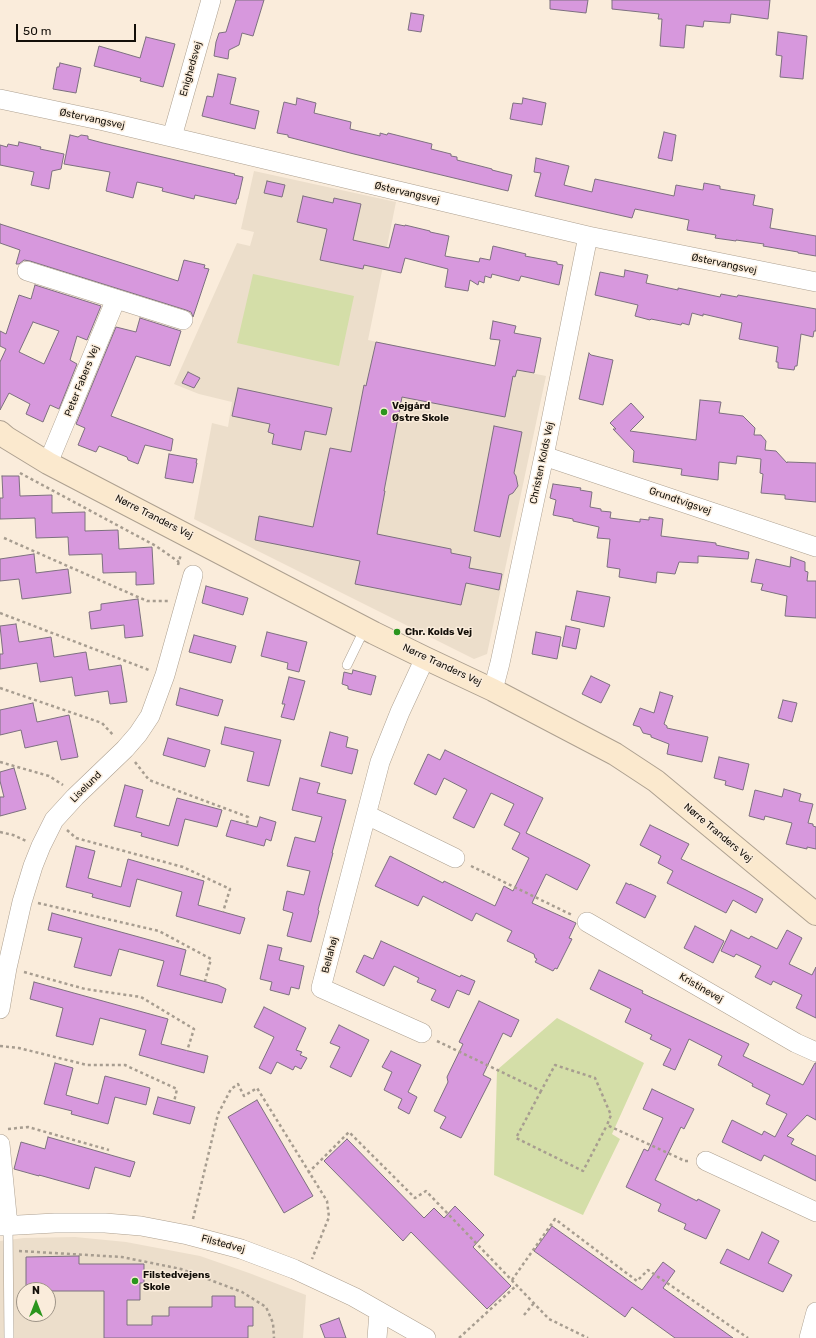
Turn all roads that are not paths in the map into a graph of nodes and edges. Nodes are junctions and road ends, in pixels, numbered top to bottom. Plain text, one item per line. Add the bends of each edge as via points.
1 (211, 0) edge
2 (0, 99) edge
3 (172, 137) junction
4 (588, 236) junction
5 (27, 271) dead end
6 (816, 282) edge
7 (116, 299) junction
8 (183, 320) dead end
9 (0, 432) edge
10 (544, 456) junction
11 (48, 463) junction
12 (816, 547) edge
13 (185, 573) road end
14 (365, 628) junction
15 (425, 658) junction
16 (347, 666) dead end
17 (494, 690) junction
18 (367, 815) junction
19 (455, 858) road end
20 (816, 914) edge
21 (587, 922) road end
22 (0, 1009) edge
23 (422, 1033) road end
24 (816, 1052) edge
25 (4, 1136) edge
26 (706, 1161) road end
27 (816, 1212) edge
28 (4, 1226) edge
29 (379, 1312) junction
30 (816, 1312) edge
31 (9, 1338) edge
32 (377, 1338) edge
33 (426, 1338) edge
34 (809, 1338) edge

1 - 3 street, Enighedsvej
2 - 3 street, Østervangsvej
3 - 4 street, Østervangsvej
4 - 6 street, Østervangsvej
4 - 10 street, Christen Kolds Vej
5 - 7 street
7 - 8 street
7 - 11 street, Peter Fabers Vej
9 - 11 street, Nørre Tranders Vej
10 - 12 street, Grundtvigsvej
10 - 17 street, Christen Kolds Vej
11 - 14 street, Nørre Tranders Vej
13 - 22 street, Liselund via 173,605 165,675 150,716 138,734 122,741 54,820 35,859 22,902
14 - 15 street, Nørre Tranders Vej
14 - 16 lane
15 - 17 street, Nørre Tranders Vej
15 - 18 street, Bellahøj via 380,762
17 - 20 street, Nørre Tranders Vej via 615,754 656,781
18 - 19 street
18 - 23 street, Bellahøj via 321,988
21 - 24 street, Kristinevej via 796,1043
25 - 28 street
26 - 27 street
28 - 29 street, Filstedvej via 105,1223 141,1226 188,1235 241,1249 306,1274
28 - 31 lane via 9,1250
29 - 32 street
29 - 33 street, Filstedvej
30 - 34 street

